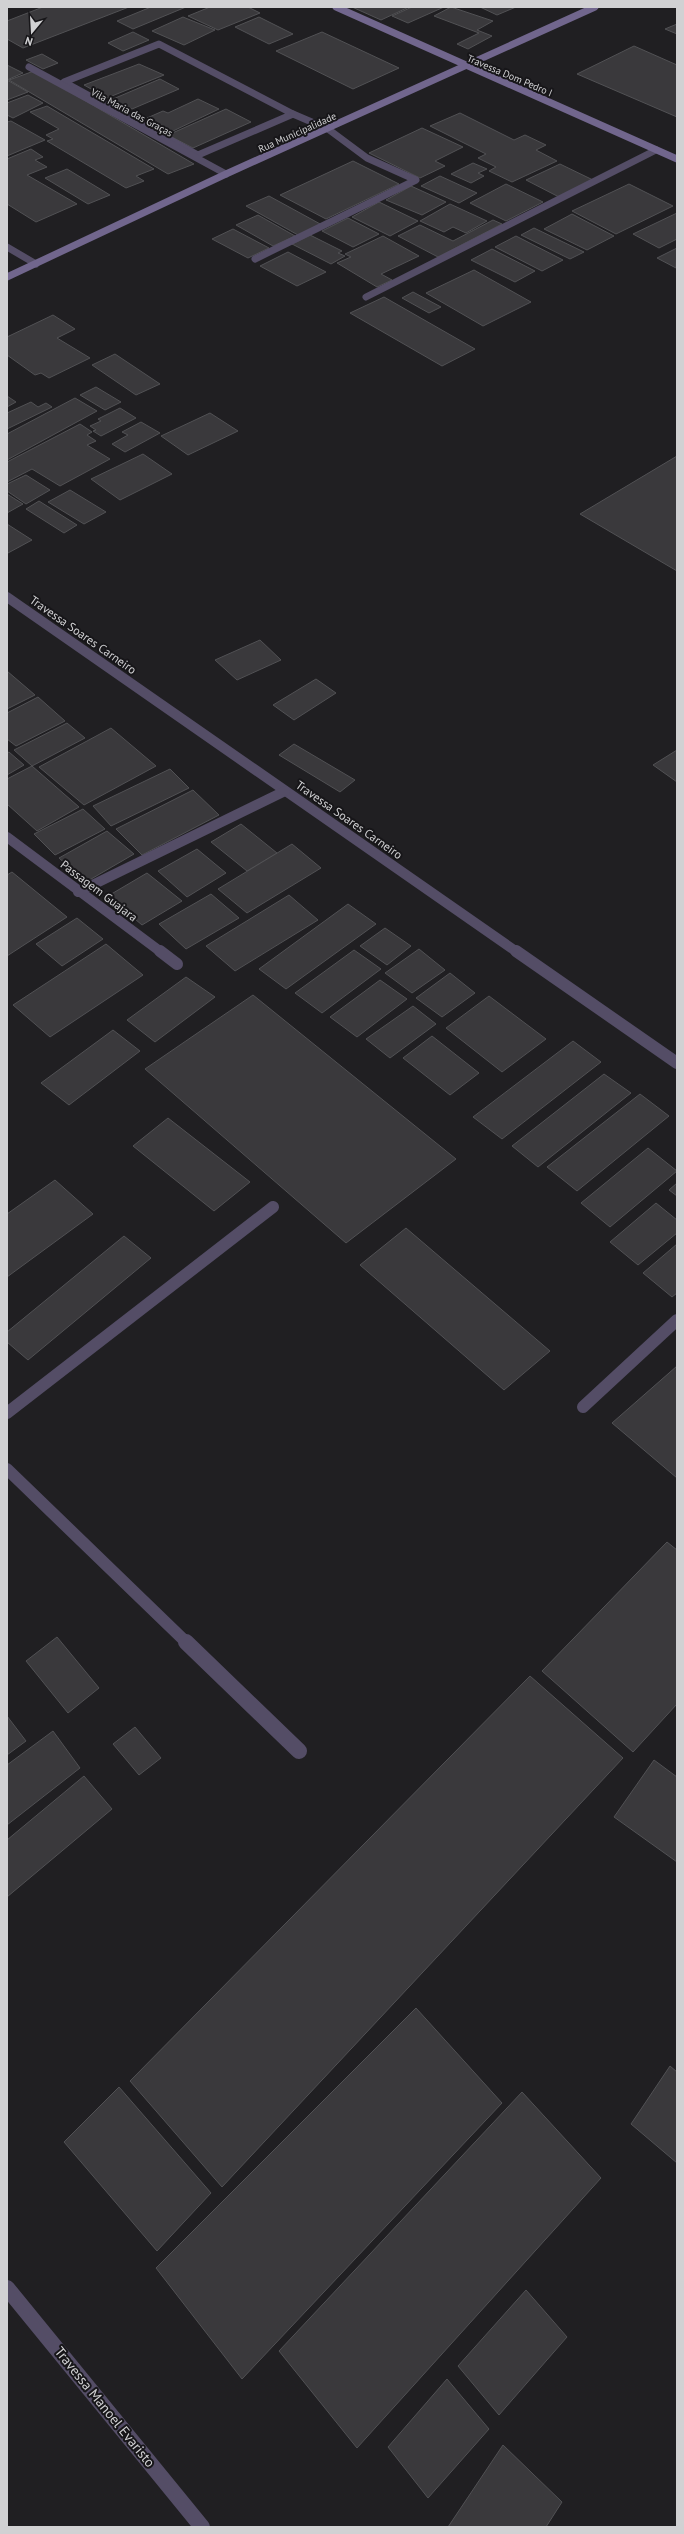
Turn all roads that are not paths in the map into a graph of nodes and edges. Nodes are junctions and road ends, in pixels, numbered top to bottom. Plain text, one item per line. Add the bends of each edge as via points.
1 (336, 7) edge
2 (595, 7) edge
3 (29, 67) dead end
4 (466, 67) junction
5 (293, 114) junction
6 (328, 129) junction
7 (656, 150) junction
8 (677, 160) edge
9 (226, 174) junction
10 (7, 247) edge
11 (254, 259) dead end
12 (36, 264) junction
13 (7, 277) edge
14 (366, 297) dead end
15 (7, 597) edge
16 (285, 791) junction
17 (7, 837) edge
18 (78, 892) junction
19 (177, 964) dead end
20 (677, 1063) edge
21 (273, 1207) dead end
22 (677, 1320) edge
23 (583, 1407) dead end
24 (7, 1413) edge
25 (7, 1469) edge
26 (299, 1751) dead end
27 (7, 2288) edge
28 (202, 2527) edge

1 - 4 street, Travessa Dom Pedro I
2 - 4 street, Rua Municipalidade
3 - 9 street, Vila Maria das Graças
4 - 6 street, Rua Municipalidade
4 - 7 street, Travessa Dom Pedro I
5 - 5 street via 198,155 64,82 159,44
5 - 6 street
6 - 9 street, Rua Municipalidade
6 - 11 street via 367,158 416,180
7 - 8 street, Travessa Dom Pedro I
7 - 14 street
9 - 12 street, Rua Municipalidade
10 - 12 street
12 - 13 street, Rua Municipalidade
15 - 16 street, Travessa Soares Carneiro
16 - 18 street
16 - 20 street, Travessa Soares Carneiro
17 - 18 street, Passagem Guajara
18 - 19 street, Passagem Guajara
21 - 24 street
22 - 23 street
25 - 26 street
27 - 28 street, Travessa Manoel Evaristo

